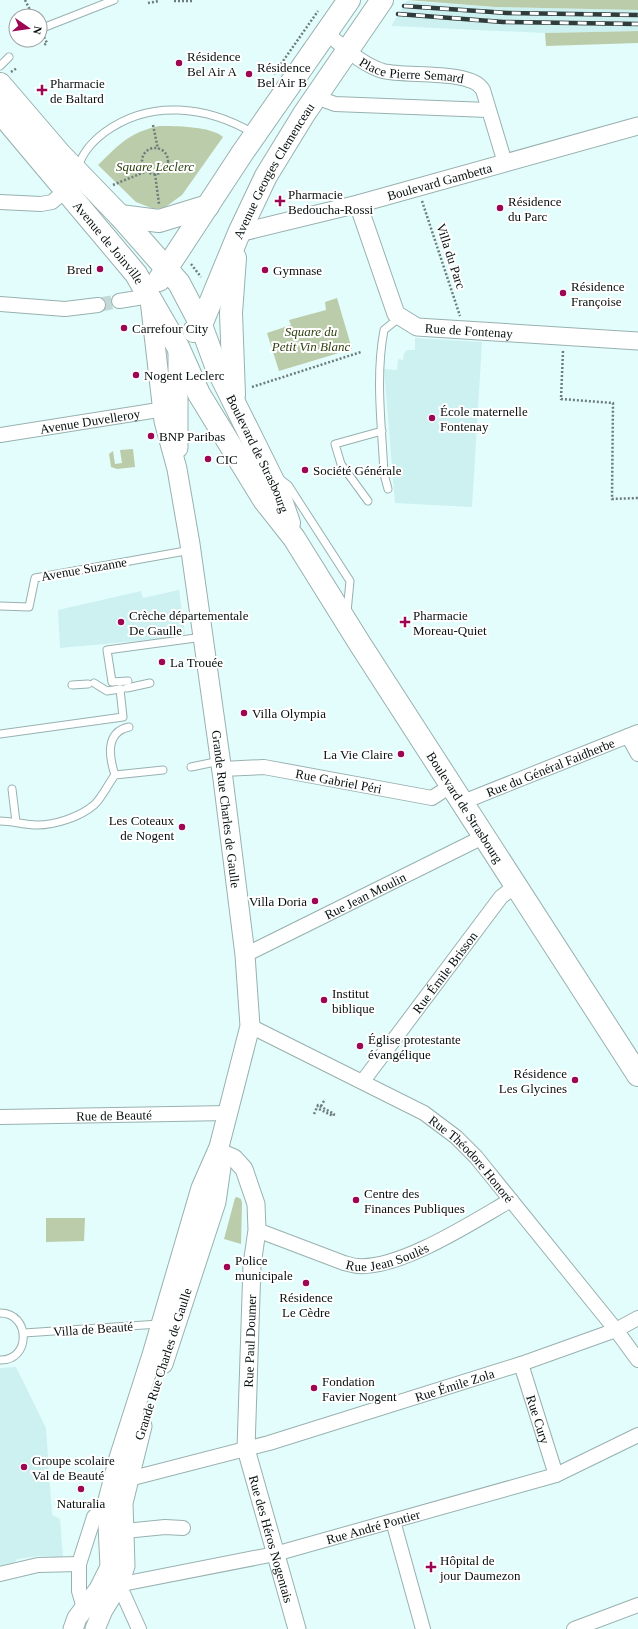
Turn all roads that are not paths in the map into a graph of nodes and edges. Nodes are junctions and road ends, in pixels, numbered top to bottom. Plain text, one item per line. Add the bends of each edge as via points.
1 (114, 0) edge
2 (349, 0) edge
3 (382, 0) edge
4 (48, 27) edge
5 (326, 33) junction
6 (348, 50) junction
7 (9, 57) dead end
8 (0, 66) edge
9 (5, 78) edge
10 (316, 97) junction
11 (488, 110) junction
12 (0, 112) edge
13 (638, 126) edge
14 (256, 134) junction
15 (505, 163) junction
16 (78, 172) junction
17 (66, 190) junction
18 (0, 202) edge
19 (358, 204) junction
20 (208, 206) junction
21 (120, 216) junction
22 (238, 237) junction
23 (166, 267) junction
24 (150, 296) junction
25 (119, 301) tunnel mouth
26 (0, 304) edge
27 (98, 305) tunnel mouth
28 (400, 317) junction
29 (201, 325) junction
30 (638, 341) edge
31 (178, 347) junction
32 (179, 401) junction
33 (234, 403) junction
34 (382, 431) junction
35 (0, 435) edge
36 (269, 471) junction
37 (388, 488) dead end
38 (368, 501) dead end
39 (294, 538) junction
40 (191, 550) junction
41 (0, 606) edge
42 (346, 622) junction
43 (203, 637) junction
44 (150, 683) dead end
45 (72, 685) dead end
46 (124, 687) junction
47 (130, 727) dead end
48 (0, 734) edge
49 (633, 734) edge
50 (638, 754) edge
51 (221, 765) junction
52 (191, 767) dead end
53 (163, 770) dead end
54 (115, 775) junction
55 (12, 789) dead end
56 (458, 793) junction
57 (0, 822) edge
58 (16, 822) junction
59 (484, 836) junction
60 (515, 886) junction
61 (245, 955) junction
62 (250, 1026) junction
63 (638, 1075) edge
64 (363, 1081) junction
65 (229, 1113) junction
66 (0, 1117) edge
67 (218, 1157) junction
68 (511, 1200) junction
69 (257, 1230) junction
70 (0, 1313) edge
71 (638, 1318) edge
72 (161, 1324) junction
73 (616, 1330) junction
74 (24, 1333) junction
75 (0, 1360) edge
76 (638, 1360) edge
77 (521, 1364) junction
78 (638, 1435) edge
79 (246, 1449) junction
80 (556, 1476) junction
81 (128, 1478) junction
82 (107, 1504) junction
83 (393, 1521) junction
84 (183, 1528) dead end
85 (125, 1531) junction
86 (275, 1554) junction
87 (79, 1564) junction
88 (0, 1574) edge
89 (108, 1580) junction
90 (638, 1605) edge
91 (84, 1608) junction
92 (73, 1629) edge
93 (95, 1629) edge
94 (139, 1629) edge
95 (297, 1629) edge
96 (424, 1629) edge
97 (574, 1629) edge

1 - 4 lane
2 - 5 main road
3 - 6 main road, Avenue Georges Clemenceau
5 - 6 street, Place Pierre Semard
5 - 14 main road
6 - 10 main road, Avenue Georges Clemenceau
6 - 11 street, Place Pierre Semard via 382,71 474,81 483,90
7 - 8 lane
9 - 16 main road, Avenue de Joinville
10 - 11 street via 336,104
10 - 22 main road, Avenue Georges Clemenceau via 266,176
11 - 15 street, Place Pierre Semard
12 - 17 main road, Avenue de Joinville
13 - 15 street, Boulevard Gambetta
14 - 16 lane via 235,123 203,113 177,109 131,116 100,136 81,157
14 - 20 main road
15 - 19 street, Boulevard Gambetta
16 - 17 main road, Avenue de Joinville
16 - 21 main road, Avenue de Joinville
17 - 18 street via 52,202
17 - 24 main road, Avenue de Joinville via 136,274
19 - 22 street, Boulevard Gambetta
19 - 28 street via 396,314
20 - 21 main road via 158,221
20 - 23 main road
21 - 23 main road, Avenue de Joinville
22 - 29 main road, Avenue Georges Clemenceau
22 - 33 main road via 231,313
23 - 24 main road
23 - 29 main road, Avenue de Joinville via 179,283
24 - 25 street
24 - 31 main road, Avenue de Joinville
24 - 32 main road, Grande Rue Charles de Gaulle
26 - 27 street via 65,309
28 - 30 street, Rue de Fontenay via 417,327
28 - 34 lane via 384,330 381,346
29 - 31 main road, Avenue Georges Clemenceau
29 - 33 main road, Boulevard de Strasbourg via 216,366
31 - 32 main road, Boulevard de Strasbourg
32 - 35 street, Avenue Duvelleroy
32 - 39 main road, Boulevard de Strasbourg
32 - 40 main road, Grande Rue Charles de Gaulle via 164,421 177,469
33 - 36 main road, Boulevard de Strasbourg
34 - 37 lane via 384,474
34 - 38 lane via 335,444 341,464
36 - 39 main road, Boulevard de Strasbourg
36 - 42 lane via 288,485 350,580
39 - 42 main road, Boulevard de Strasbourg
40 - 41 lane, Avenue Suzanne via 35,578 29,607
40 - 43 main road, Grande Rue Charles de Gaulle
42 - 56 main road, Boulevard de Strasbourg
43 - 46 lane via 107,650 112,682
43 - 51 main road, Grande Rue Charles de Gaulle
44 - 46 lane
45 - 46 lane via 91,684 107,691
46 - 48 lane via 123,717
47 - 54 lane via 116,732 112,740 110,759
49 - 50 street
49 - 56 street, Rue du Général Faidherbe
51 - 52 lane
51 - 56 street, Rue Gabriel Péri via 264,767 432,798
51 - 61 main road, Grande Rue Charles de Gaulle
53 - 54 lane
54 - 58 lane via 95,804 85,812 47,824
55 - 58 lane
56 - 59 main road, Boulevard de Strasbourg
57 - 58 lane
59 - 60 main road, Boulevard de Strasbourg
59 - 61 street, Rue Jean Moulin
60 - 63 main road, Boulevard de Strasbourg
60 - 64 street, Rue Émile Brisson via 501,897
61 - 62 main road, Grande Rue Charles de Gaulle
62 - 64 street, Rue Théodore Honoré
62 - 65 main road, Grande Rue Charles de Gaulle
64 - 68 street, Rue Théodore Honoré via 424,1113 456,1137
65 - 66 street, Rue de Beauté
65 - 67 main road, Grande Rue Charles de Gaulle
67 - 69 street, Rue Paul Doumer via 250,1185 256,1204
67 - 72 main road, Grande Rue Charles de Gaulle via 201,1188
67 - 81 main road, Grande Rue Charles de Gaulle via 216,1202 142,1426
68 - 69 street, Rue Jean Soulès via 432,1245 396,1260 370,1265 344,1263
68 - 73 street, Rue Théodore Honoré
69 - 79 street, Rue Paul Doumer via 252,1265
70 - 74 lane via 10,1314 17,1319
71 - 73 street, Rue Émile Zola
72 - 74 lane, Villa de Beauté
72 - 82 main road, Grande Rue Charles de Gaulle
73 - 76 street, Rue Théodore Honoré
73 - 77 street, Rue Émile Zola
74 - 75 lane via 24,1341 17,1354
77 - 79 street, Rue Émile Zola
77 - 80 street, Rue Cury
78 - 80 street, Rue André Pontier
79 - 81 street, Rue Émile Zola
79 - 86 street, Rue des Héros Nogentais
80 - 83 street, Rue André Pontier
81 - 85 main road, Grande Rue Charles de Gaulle via 123,1503
82 - 87 street via 94,1517
82 - 89 main road, Grande Rue Charles de Gaulle
83 - 86 street, Rue André Pontier
83 - 96 street
84 - 85 street
85 - 89 main road, Grande Rue Charles de Gaulle via 125,1566
86 - 89 street, Rue André Pontier
86 - 95 street, Rue des Héros Nogentais
87 - 88 street via 38,1565
87 - 91 street via 79,1590
89 - 91 main road
89 - 93 main road via 103,1610
89 - 94 street, Grande Rue Charles de Gaulle
90 - 97 street
91 - 92 main road

